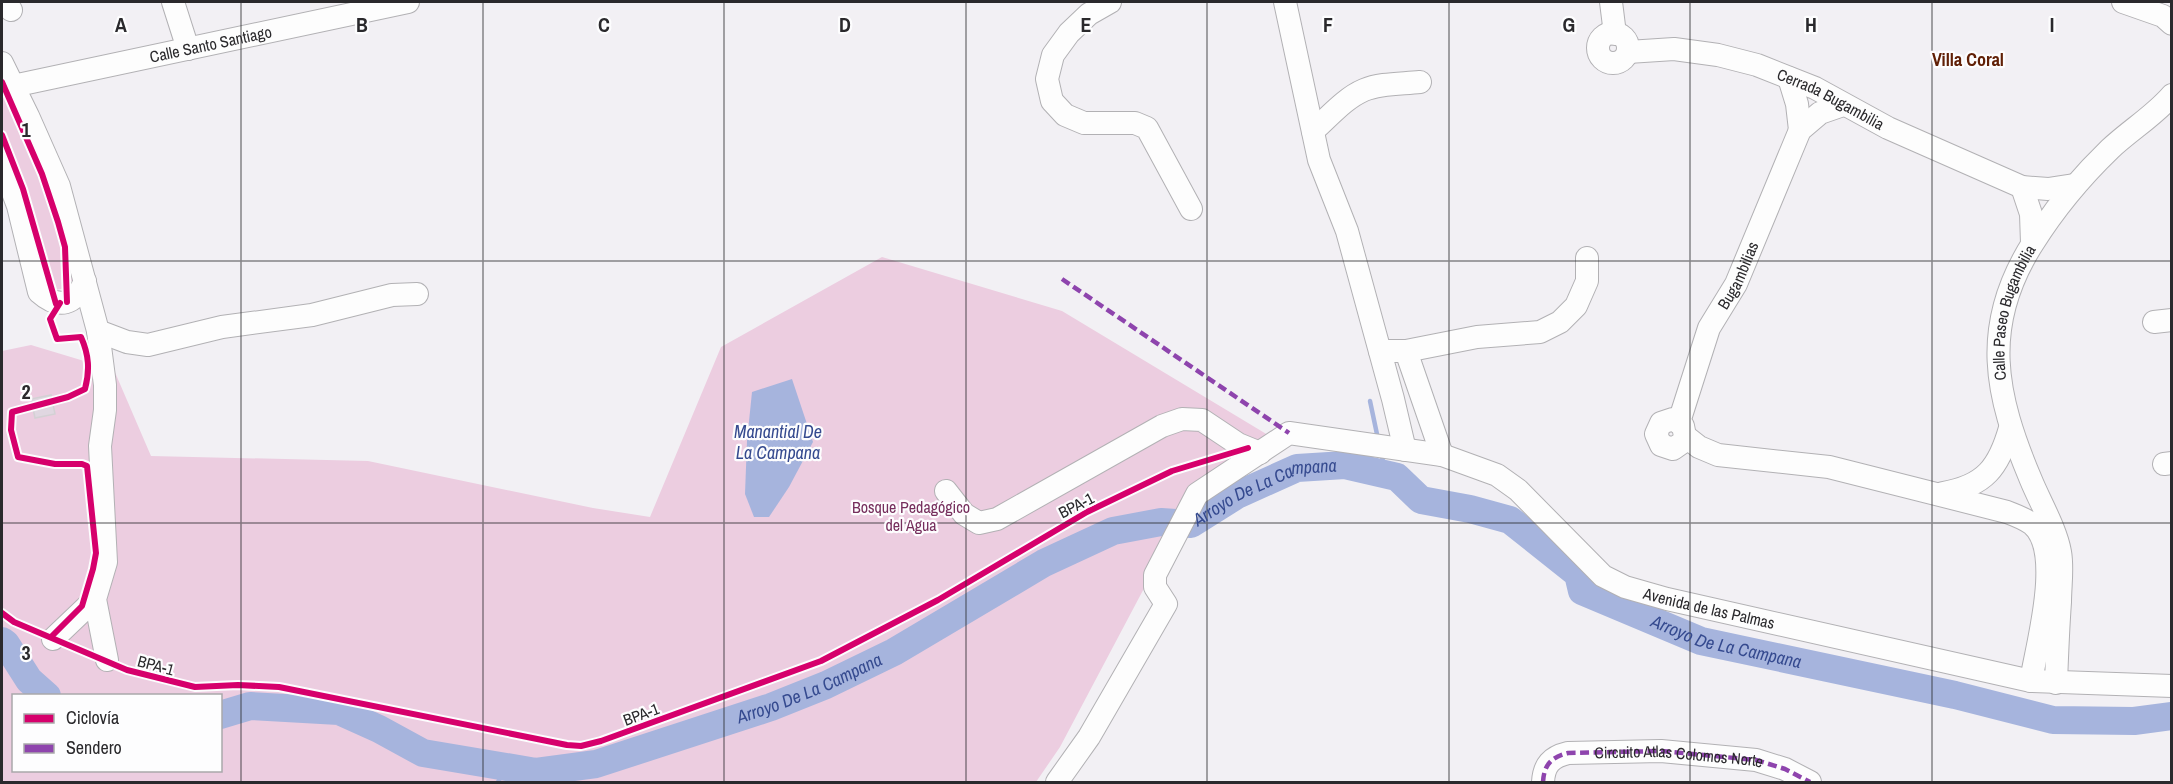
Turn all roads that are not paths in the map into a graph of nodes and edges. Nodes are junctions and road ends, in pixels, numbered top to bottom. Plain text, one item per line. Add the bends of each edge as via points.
1 (173, 2) edge
2 (408, 2) edge
3 (1110, 2) edge
4 (1286, 2) edge
5 (1611, 2) edge
6 (2123, 2) edge
7 (2169, 18) edge
8 (188, 49) junction
9 (2, 63) edge
10 (1789, 78) junction
11 (1420, 82) dead end
12 (13, 86) junction
13 (2172, 95) edge
14 (1843, 105) junction
15 (1800, 130) junction
16 (1313, 131) junction
17 (2, 164) edge
18 (2074, 185) junction
19 (2022, 187) junction
20 (1191, 209) dead end
21 (2032, 243) junction
22 (1587, 258) dead end
23 (85, 281) junction
24 (417, 294) dead end
25 (87, 337) junction
26 (1393, 351) junction
27 (2010, 428) junction
28 (1406, 450) junction
29 (1260, 453) junction
30 (946, 491) dead end
31 (1939, 494) junction
32 (95, 599) junction
33 (54, 638) road end
34 (107, 660) road end
35 (2031, 681) junction
36 (2056, 683) junction
37 (2172, 686) edge
38 (1545, 773) edge
39 (1057, 783) edge
40 (1810, 783) edge

1 - 8 street
2 - 8 street, Calle Santo Santiago
3 - 20 street via 1089,14 1053,55 1047,79 1052,100 1065,115 1084,123 1135,123 1147,128
4 - 16 street
5 - 10 street, Cerrada Bugambilia via 1621,43 1718,55
6 - 7 street
8 - 12 street, Calle Santo Santiago
9 - 12 street
10 - 14 street, Cerrada Bugambilia
10 - 15 street
11 - 16 street via 1363,91
12 - 23 street via 59,186
13 - 18 street, Calle Paseo Bugambilia
14 - 15 street, Bugambilias via 1820,113
14 - 19 street, Cerrada Bugambilia
15 - 31 street, Bugambilias via 1736,284 1709,328 1682,429 1699,447 1718,456 1829,466
16 - 26 street via 1319,160
17 - 23 street via 18,206 39,292 56,304 67,302 80,294
18 - 19 street, Cerrada Bugambilia
18 - 21 street, Calle Paseo Bugambilia
19 - 21 street via 2031,214
21 - 27 street, Calle Paseo Bugambilia via 2006,299 2000,322 2000,379
22 - 26 street via 1587,281 1576,306 1560,322 1540,332 1477,337
23 - 25 street
24 - 25 street via 392,295 312,315 222,327 148,345
25 - 32 street via 105,385 100,446 106,562
26 - 28 street
26 - 28 street
27 - 31 street via 1989,474 1971,486
27 - 36 street, Calle Paseo Bugambilia via 2060,552
28 - 29 street, Avenida de las Palmas via 1289,433
28 - 35 street, Avenida de las Palmas via 1497,475 1518,490 1603,576 1626,587
29 - 30 street via 1238,444 1202,420 1182,419 1162,426 997,519 979,523 964,514
29 - 39 street via 1197,494 1155,575 1155,586 1166,604 1089,737
31 - 35 street via 2007,512 2032,524 2043,539 2048,556 2047,584
32 - 33 street
32 - 34 street
35 - 36 street, Avenida de las Palmas
36 - 37 street, Avenida de las Palmas
38 - 40 street, Circuito Atlas Colomos Norte via 1555,756 1568,753 1661,751 1756,760 1785,769

